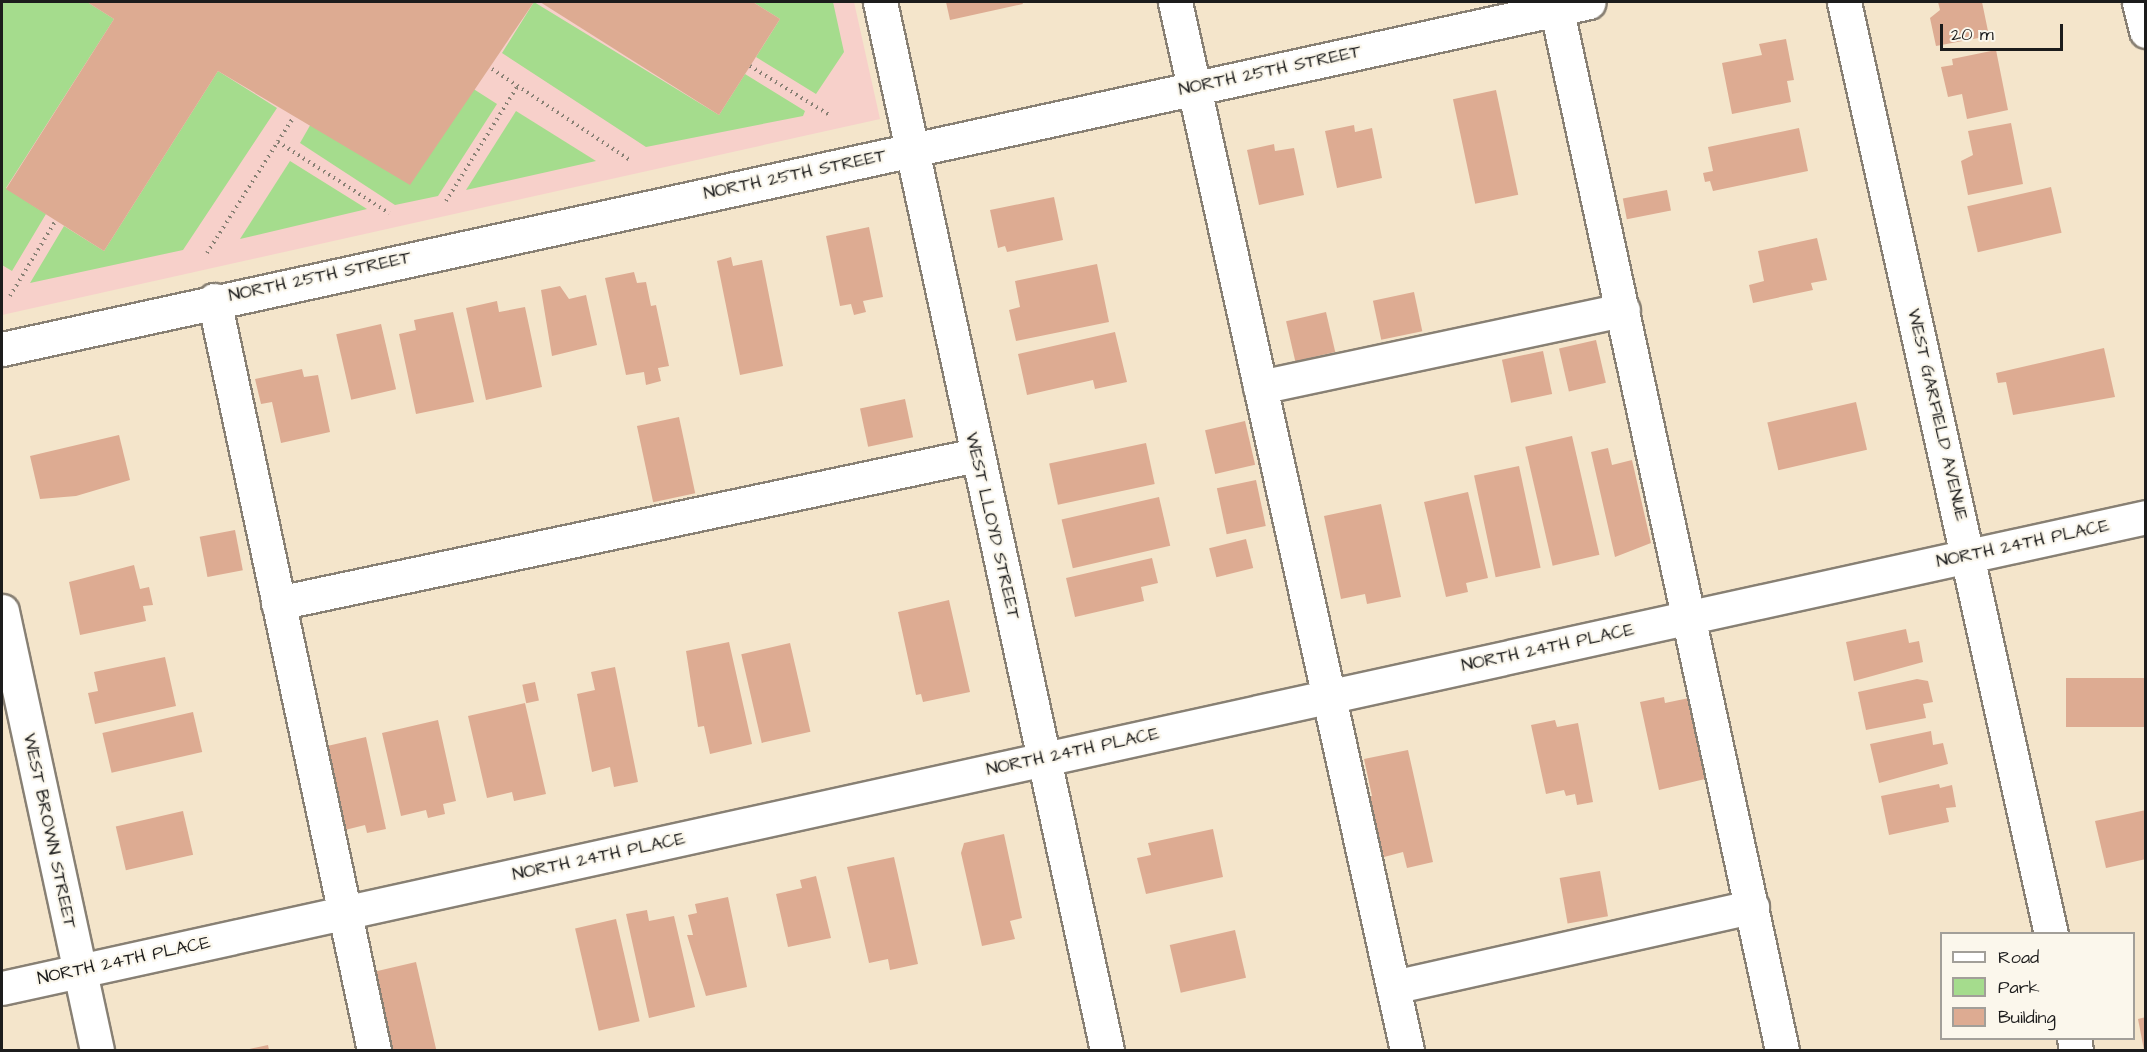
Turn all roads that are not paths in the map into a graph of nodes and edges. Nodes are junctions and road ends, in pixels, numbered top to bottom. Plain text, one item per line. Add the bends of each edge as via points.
1 (880, 2) edge
2 (1175, 2) edge
3 (1589, 2) edge
4 (1844, 2) edge
5 (2139, 2) edge
6 (1556, 5) edge
7 (2145, 31) edge
8 (1192, 87) junction
9 (912, 150) junction
10 (214, 300) junction
11 (1623, 310) junction
12 (2, 349) edge
13 (1260, 387) junction
14 (976, 455) junction
15 (2145, 517) edge
16 (1968, 556) junction
17 (278, 603) junction
18 (2, 611) edge
19 (1691, 616) junction
20 (1330, 696) junction
21 (1045, 758) junction
22 (1752, 907) junction
23 (343, 913) junction
24 (2051, 932) edge
25 (80, 971) junction
26 (1393, 987) junction
27 (2, 988) edge
28 (97, 1050) edge
29 (374, 1050) edge
30 (1107, 1050) edge
31 (1407, 1050) edge
32 (1782, 1050) edge

1 - 9 street, WEST LLOYD STREET
2 - 8 street
3 - 6 street, NORTH 25TH STREET
4 - 16 street, WEST GARFIELD AVENUE
5 - 7 street
6 - 8 street, NORTH 25TH STREET
6 - 11 street
8 - 9 street, NORTH 25TH STREET
8 - 13 street
9 - 10 street, NORTH 25TH STREET
9 - 14 street, WEST LLOYD STREET
10 - 12 street, NORTH 25TH STREET
10 - 17 street
11 - 13 street
11 - 19 street
13 - 20 street
14 - 17 street
14 - 21 street, WEST LLOYD STREET
15 - 16 street, NORTH 24TH PLACE
16 - 19 street, NORTH 24TH PLACE
16 - 24 street, WEST GARFIELD AVENUE
17 - 23 street
18 - 25 street, WEST BROWN STREET
19 - 20 street, NORTH 24TH PLACE
19 - 22 street
20 - 21 street, NORTH 24TH PLACE
20 - 26 street
21 - 23 street, NORTH 24TH PLACE
21 - 30 street, WEST LLOYD STREET
22 - 26 street
22 - 32 street
23 - 25 street, NORTH 24TH PLACE
23 - 29 street
25 - 27 street, NORTH 24TH PLACE
25 - 28 street, WEST BROWN STREET
26 - 31 street

